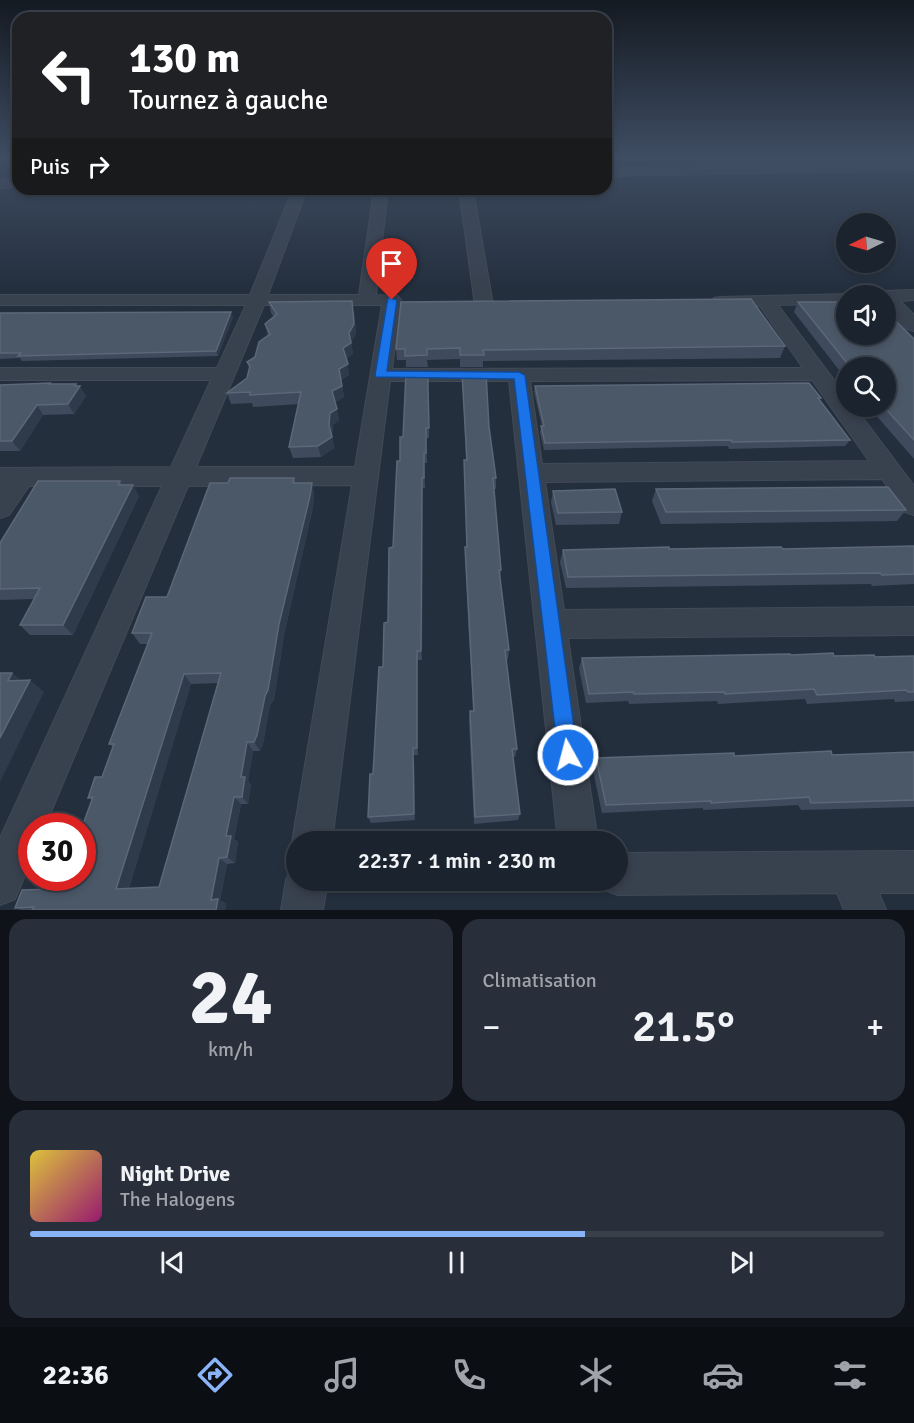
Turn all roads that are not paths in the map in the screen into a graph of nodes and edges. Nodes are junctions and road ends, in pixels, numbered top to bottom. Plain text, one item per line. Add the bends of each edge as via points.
1 (295, 201) edge
2 (382, 201) edge
3 (469, 201) edge
4 (914, 295) edge
5 (896, 296) edge
6 (836, 298) edge
7 (0, 300) edge
8 (257, 300) junction
9 (708, 302) edge
10 (766, 302) junction
11 (391, 303) junction
12 (461, 305) edge
13 (896, 307) edge
14 (914, 325) edge
15 (0, 374) edge
16 (224, 374) junction
17 (818, 374) junction
18 (380, 375) junction
19 (519, 375) junction
20 (888, 470) junction
21 (532, 473) junction
22 (179, 476) junction
23 (366, 476) junction
24 (11, 477) edge
25 (914, 505) edge
26 (0, 508) edge
27 (914, 621) edge
28 (553, 624) junction
29 (314, 831) edge
30 (577, 831) edge
31 (914, 872) edge
32 (628, 875) edge
33 (0, 884) edge
34 (305, 891) edge
35 (857, 892) edge
36 (302, 910) edge

1 - 8 street
2 - 11 street
3 - 12 street via 490,304
4 - 5 street
6 - 10 street
7 - 8 street
8 - 11 street
8 - 16 street
9 - 10 street
10 - 17 street
11 - 18 street
13 - 14 street
15 - 16 street
16 - 22 street
17 - 19 street
17 - 20 street
18 - 19 street
18 - 23 street
19 - 21 street
20 - 21 street
20 - 25 street
21 - 28 street
22 - 23 street
22 - 24 street
22 - 33 street
23 - 29 street
24 - 26 street
27 - 28 street
28 - 30 street
31 - 35 street
32 - 35 street
34 - 36 street

